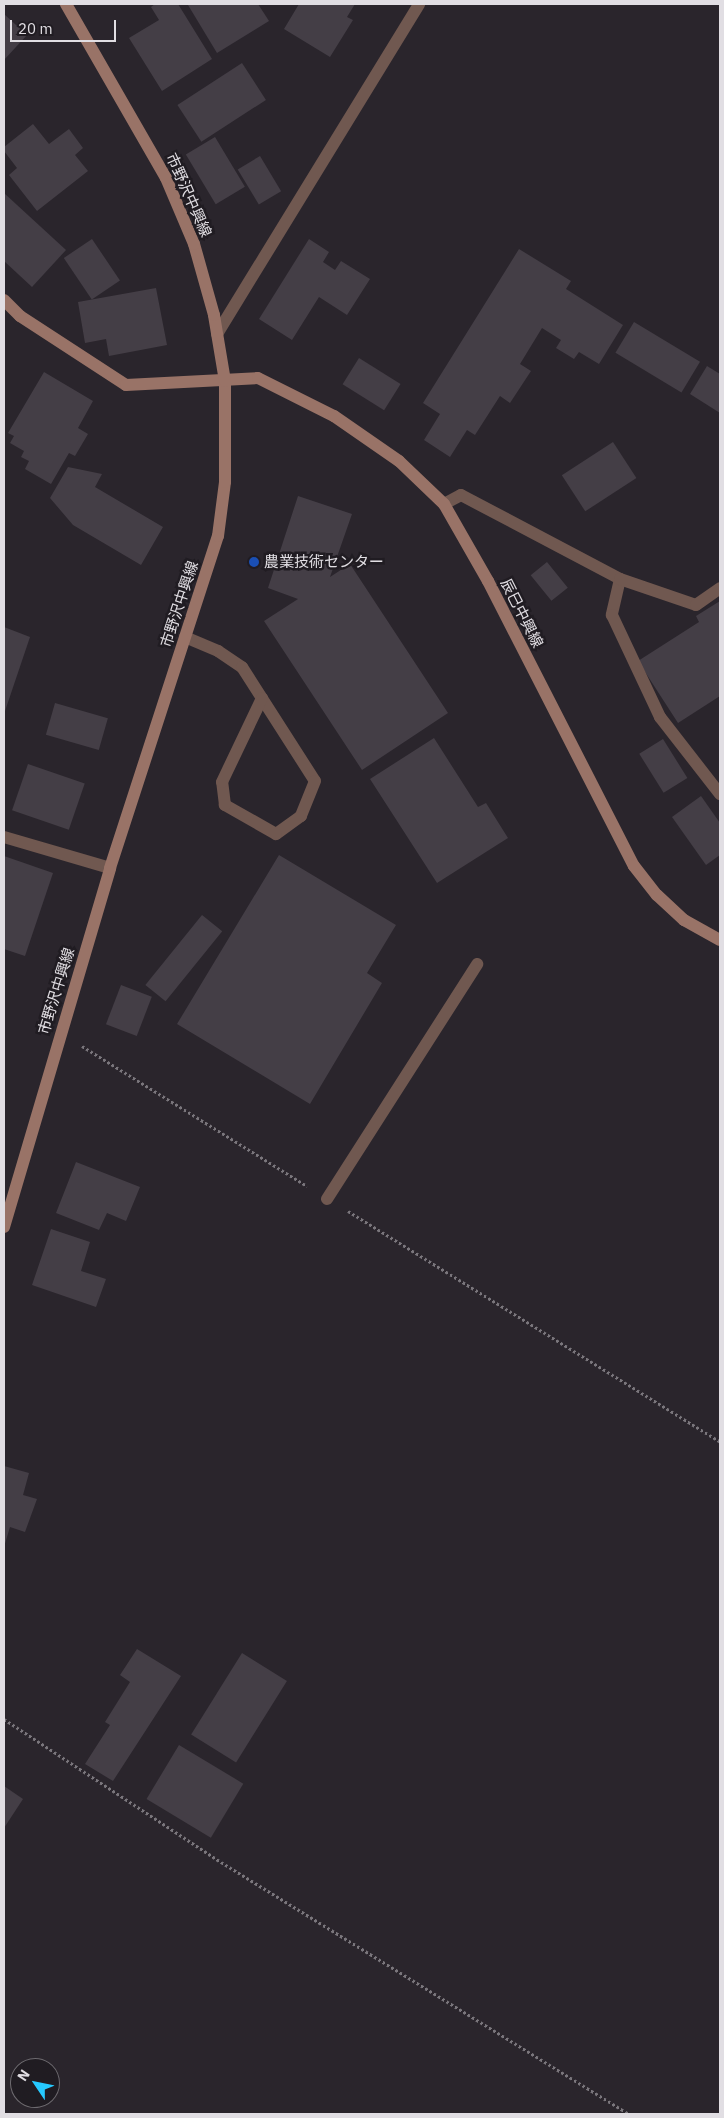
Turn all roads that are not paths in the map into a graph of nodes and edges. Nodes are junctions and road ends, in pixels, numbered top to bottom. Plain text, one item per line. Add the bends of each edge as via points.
1 (66, 4) edge
2 (419, 4) edge
3 (4, 300) edge
4 (217, 334) junction
5 (225, 381) junction
6 (444, 504) junction
7 (620, 579) junction
8 (720, 588) edge
9 (185, 637) junction
10 (262, 698) junction
11 (720, 794) edge
12 (4, 837) edge
13 (110, 868) junction
14 (720, 940) edge
15 (477, 964) dead end
16 (328, 1199) road end
17 (4, 1227) edge

1 - 4 main road, 市野沢中興線 via 166,178 194,244
2 - 4 street
3 - 5 main road, 辰巳中興線 via 20,316 126,385
4 - 5 main road, 市野沢中興線
5 - 6 main road, 辰巳中興線 via 258,378 334,416 399,461
5 - 9 main road, 市野沢中興線 via 225,482 218,536
6 - 7 street via 461,495
6 - 14 main road, 辰巳中興線 via 488,581 634,866 657,895 684,920
7 - 8 street via 696,605
7 - 11 street via 612,615 660,717
9 - 10 street via 218,651 242,667
9 - 13 main road, 市野沢中興線
10 - 10 street via 222,782 225,805 276,834 301,816 315,781
12 - 13 street
13 - 17 main road, 市野沢中興線
15 - 16 street

